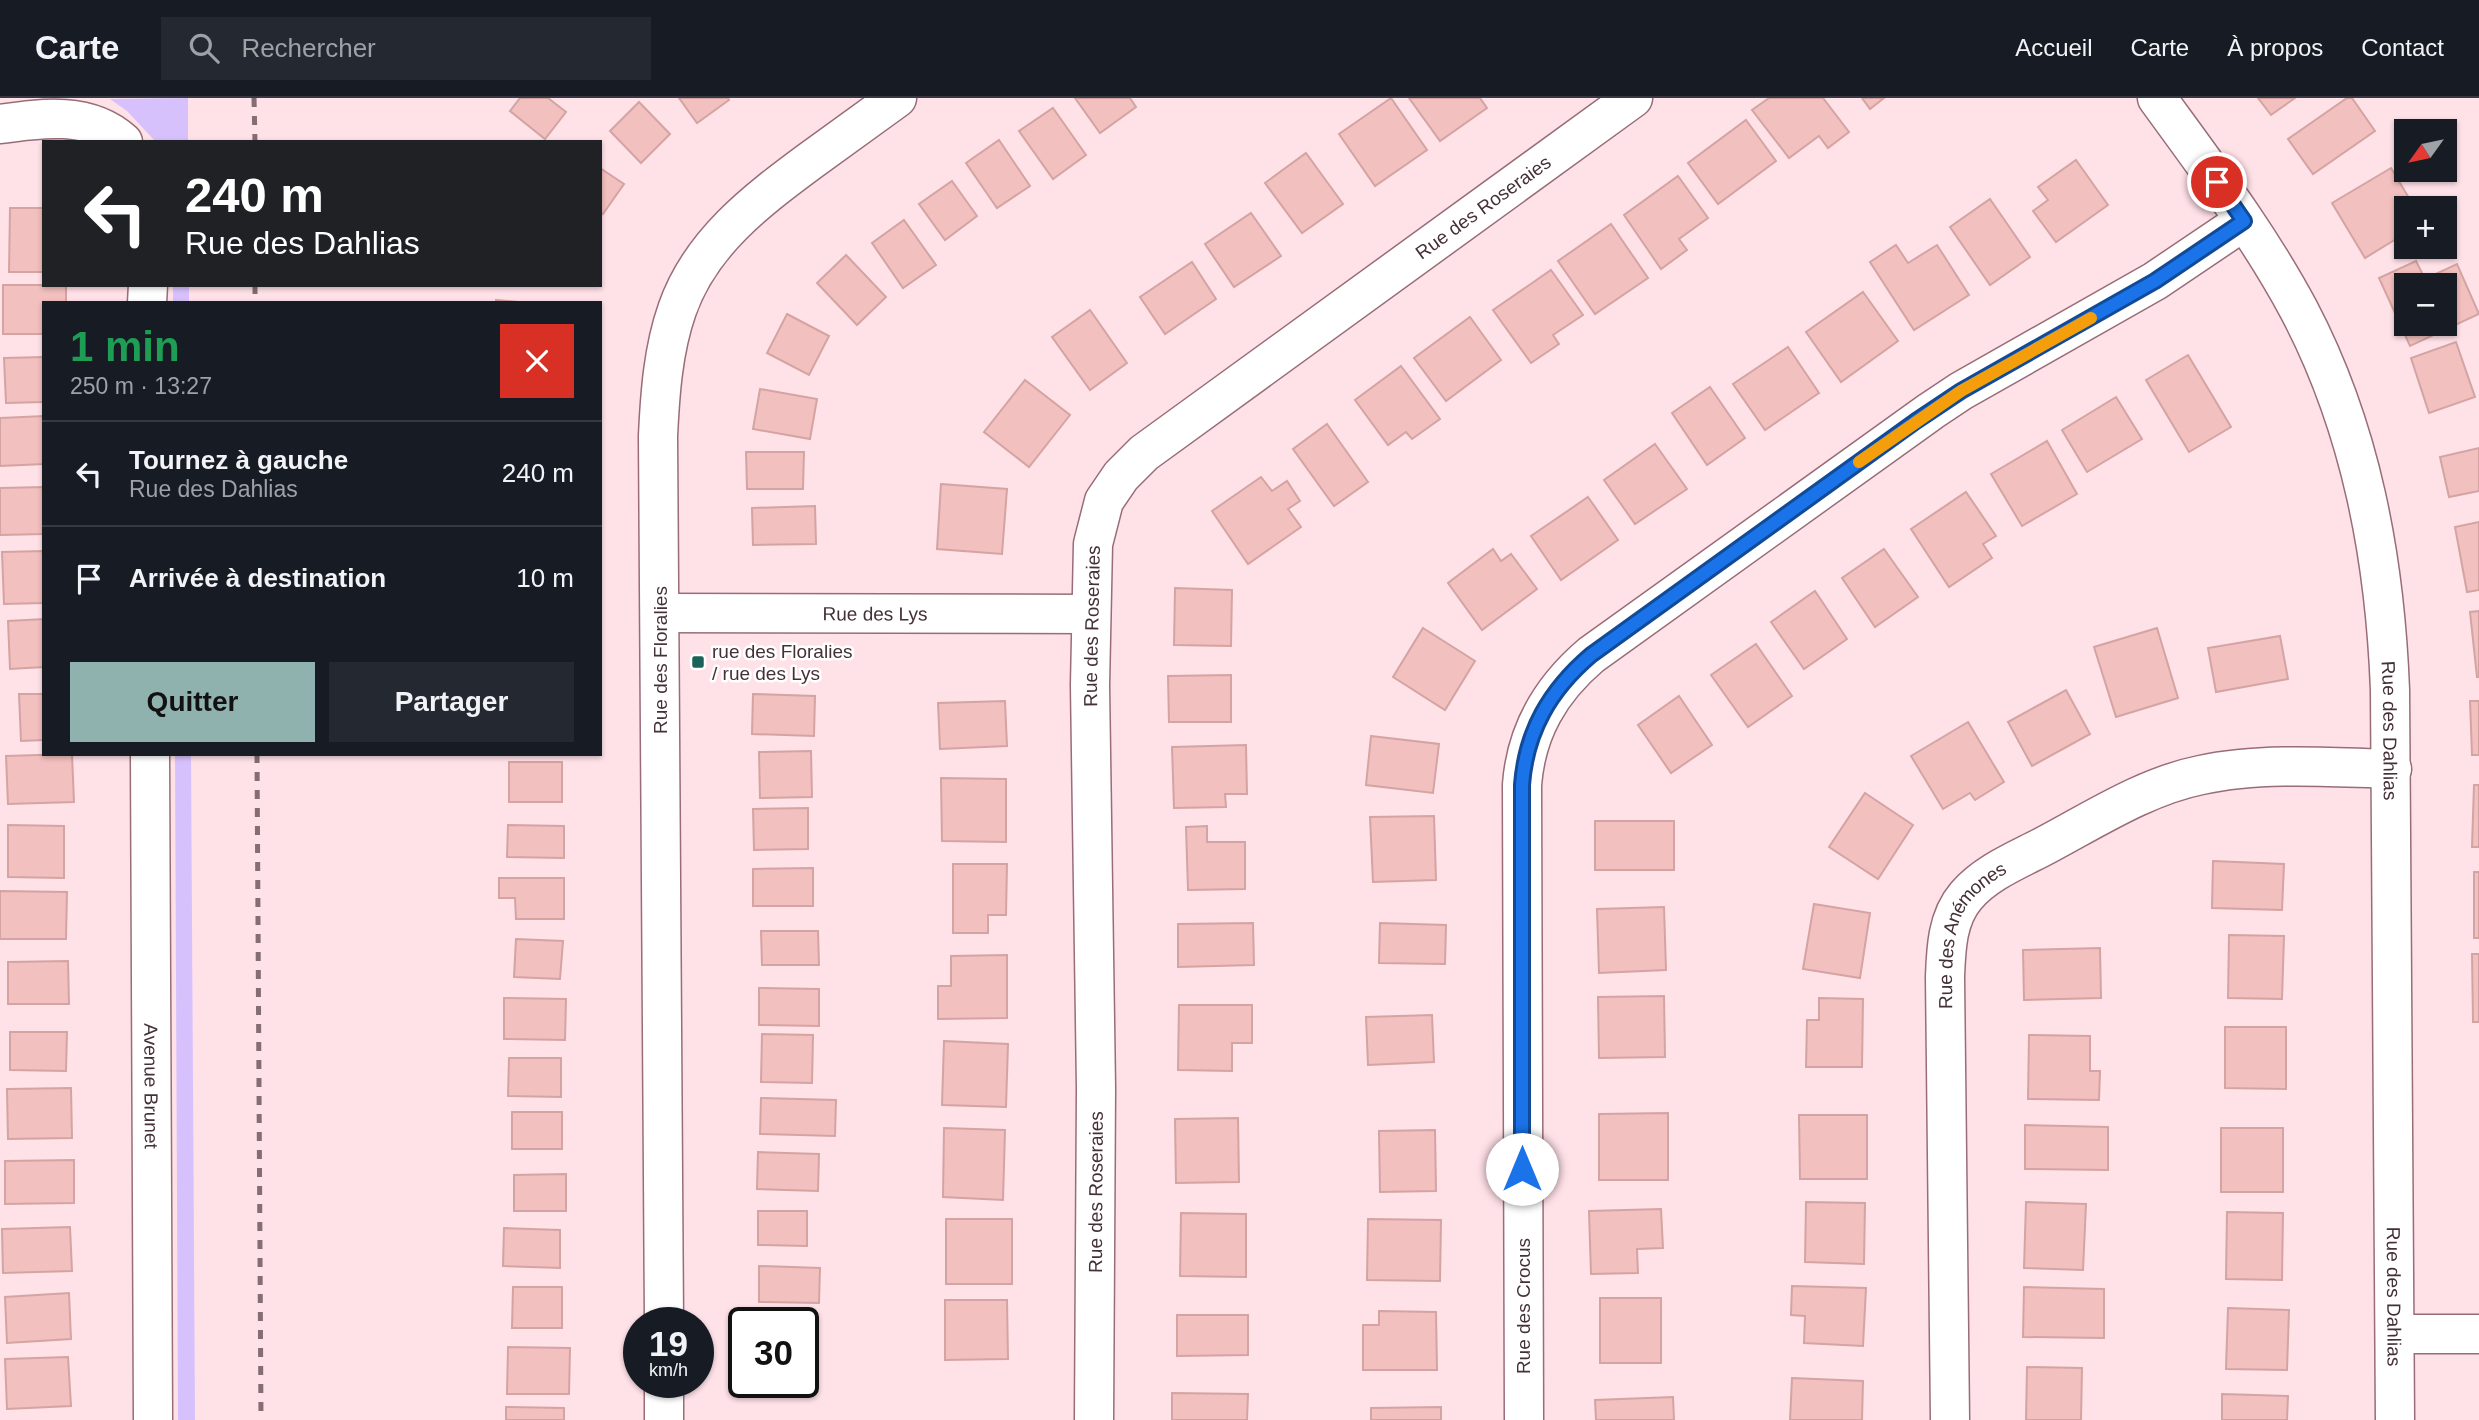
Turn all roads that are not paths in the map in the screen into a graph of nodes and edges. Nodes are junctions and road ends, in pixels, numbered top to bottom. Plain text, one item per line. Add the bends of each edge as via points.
1 (897, 98) edge
2 (1633, 98) edge
3 (2157, 98) edge
4 (0, 124) edge
5 (120, 140) edge
6 (2244, 221) junction
7 (660, 613) junction
8 (1091, 614) junction
9 (150, 756) edge
10 (2392, 769) junction
11 (664, 1307) edge
12 (2395, 1334) junction
13 (2479, 1334) edge
14 (664, 1398) edge
15 (153, 1420) edge
16 (664, 1420) edge
17 (1094, 1420) edge
18 (1524, 1420) edge
19 (1950, 1420) edge
20 (2395, 1420) edge

1 - 7 street, Rue des Floralies via 727,228 700,264 678,308 660,388
2 - 8 street, Rue des Roseraies via 1131,464 1111,489 1099,515 1093,544
3 - 6 street, Rue des Dahlias
4 - 5 street via 77,120 103,128
6 - 10 street, Rue des Dahlias via 2314,342 2340,402 2360,467 2385,600
6 - 18 street, Rue des Crocus via 2174,270 1961,391 1912,424 1591,655 1546,704 1528,745 1522,785
7 - 8 street, Rue des Lys
7 - 11 street, Rue des Floralies
8 - 17 street, Rue des Roseraies
9 - 15 street, Avenue Brunet
10 - 12 street, Rue des Dahlias
10 - 19 street, Rue des Anémones via 2305,767 2200,775 2115,808 2006,867 1965,896 1948,933 1945,977
12 - 13 street
12 - 20 street, Rue des Dahlias
14 - 16 street

